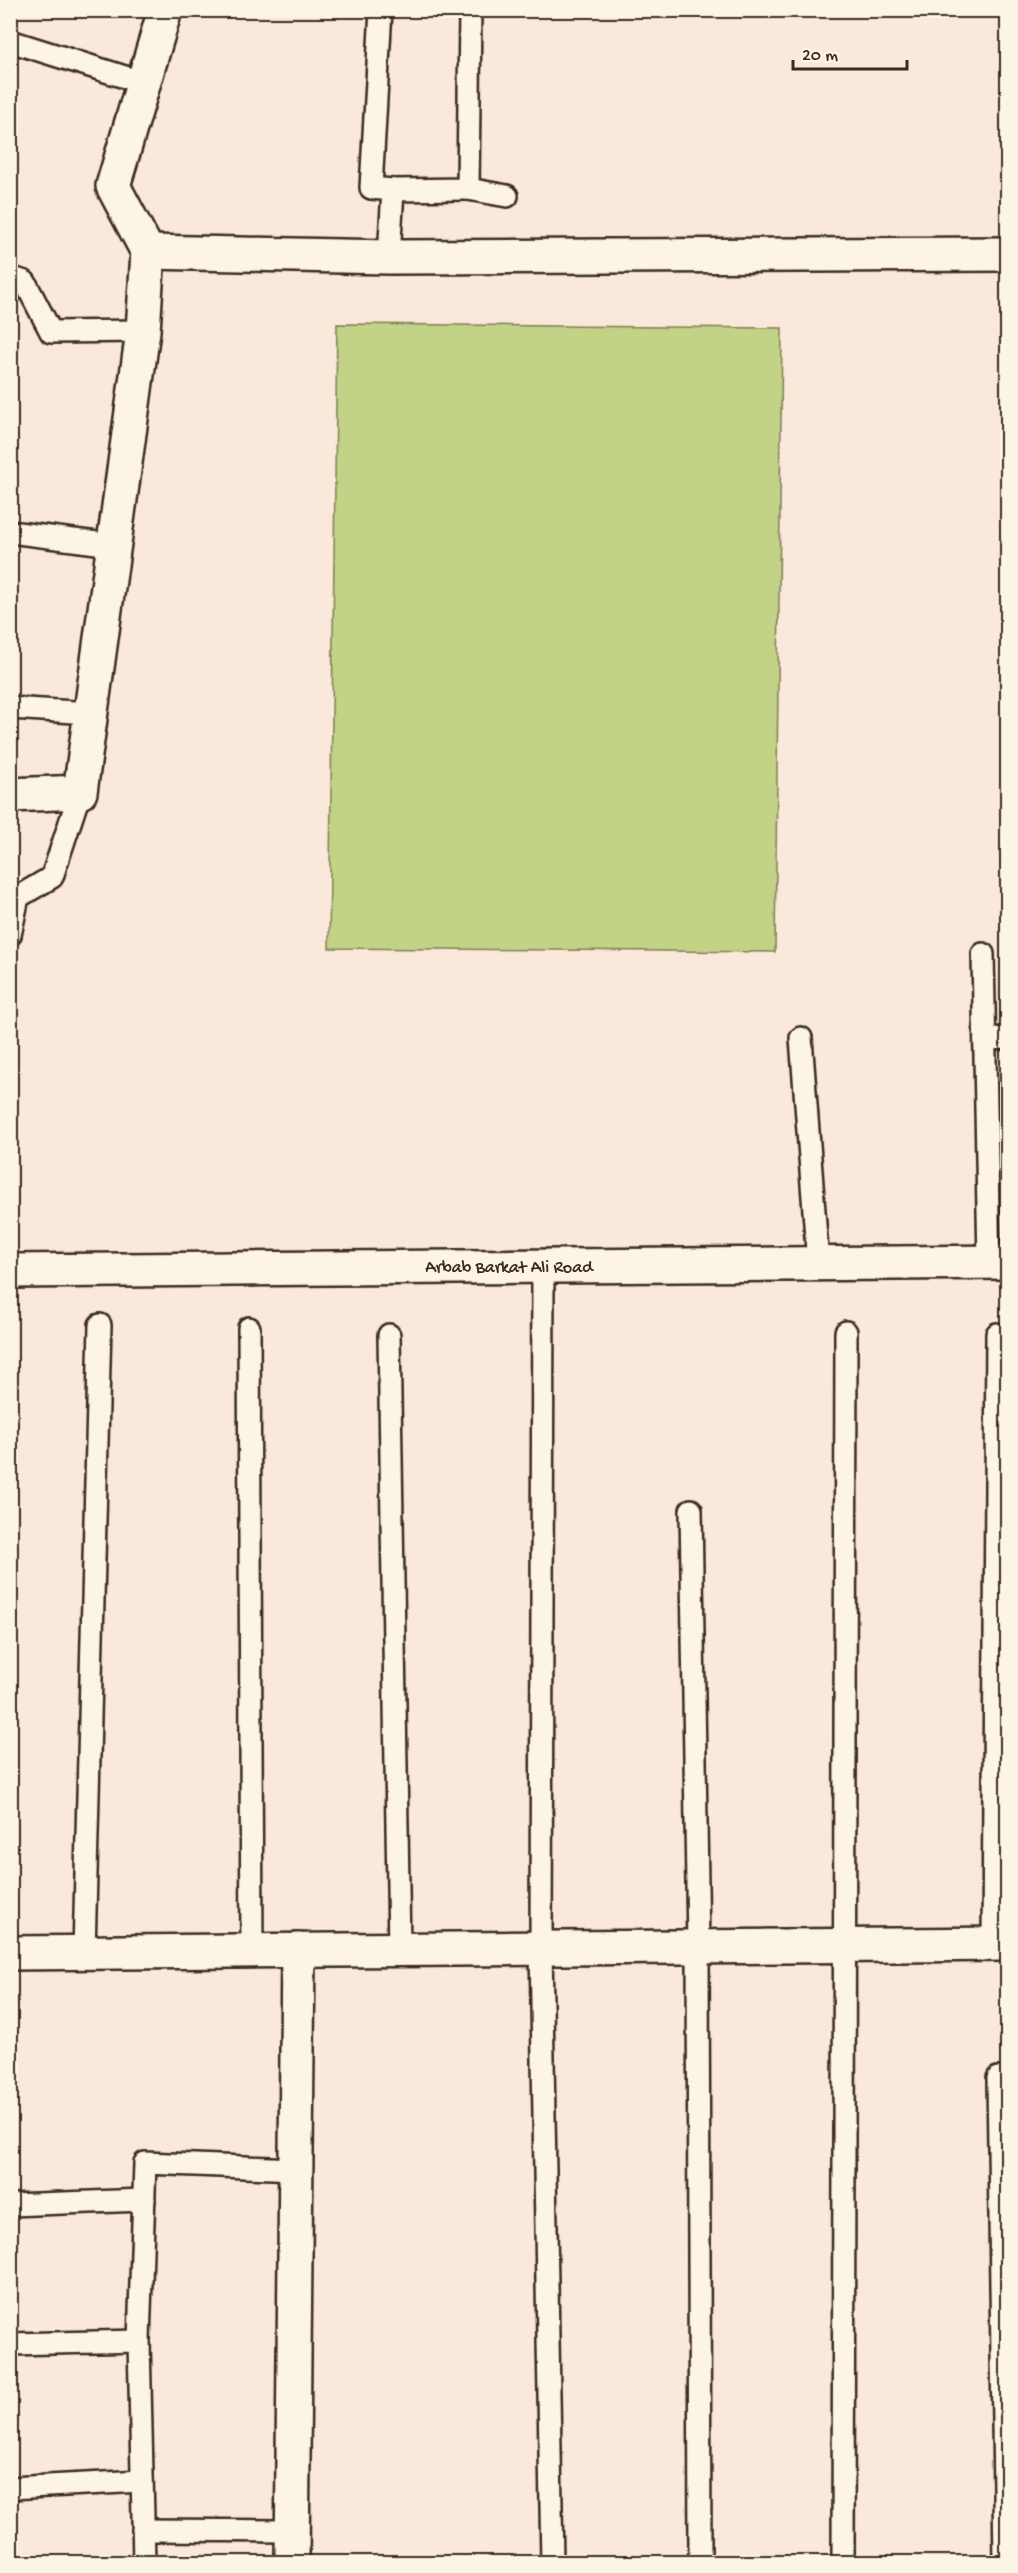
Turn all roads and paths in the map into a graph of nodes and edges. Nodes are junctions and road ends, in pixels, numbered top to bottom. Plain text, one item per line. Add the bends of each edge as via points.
1 (165, 10) edge
2 (381, 10) edge
3 (470, 10) edge
4 (10, 40) edge
5 (144, 83) junction
6 (468, 189) junction
7 (393, 190) junction
8 (507, 196) dead end
9 (147, 252) junction
10 (1008, 254) edge
11 (389, 257) junction
12 (10, 277) edge
13 (143, 331) junction
14 (10, 532) edge
15 (113, 545) junction
16 (10, 708) edge
17 (91, 713) junction
18 (80, 792) junction
19 (10, 795) edge
20 (10, 935) edge
21 (983, 954) dead end
22 (801, 1038) dead end
23 (1008, 1038) edge
24 (986, 1039) junction
25 (998, 1193) edge
26 (998, 1262) edge
27 (818, 1264) junction
28 (543, 1266) junction
29 (10, 1271) edge
30 (99, 1325) dead end
31 (249, 1328) dead end
32 (846, 1332) dead end
33 (997, 1334) dead end
34 (389, 1335) dead end
35 (691, 1510) dead end
36 (1000, 1944) edge
37 (844, 1945) junction
38 (698, 1947) junction
39 (541, 1948) junction
40 (399, 1949) junction
41 (298, 1950) junction
42 (252, 1951) junction
43 (84, 1952) junction
44 (10, 1953) edge
45 (998, 2078) dead end
46 (296, 2169) junction
47 (144, 2200) junction
48 (10, 2205) edge
49 (139, 2341) junction
50 (10, 2344) edge
51 (142, 2481) junction
52 (10, 2488) edge
53 (143, 2530) junction
54 (292, 2547) edge
55 (144, 2562) edge
56 (552, 2562) edge
57 (700, 2562) edge
58 (843, 2562) edge
59 (1005, 2562) edge

1 - 5 street
2 - 7 lane via 371,188
3 - 6 lane
4 - 5 lane
5 - 9 street via 113,186
6 - 7 lane
6 - 8 lane
7 - 11 lane
9 - 11 street
9 - 13 street
10 - 11 street
12 - 13 lane via 25,282 51,332
13 - 15 street
14 - 15 lane
15 - 17 street
16 - 17 lane
17 - 18 street
18 - 19 street
18 - 20 lane via 52,877 18,897
21 - 24 lane
22 - 27 lane
23 - 24 lane
24 - 25 lane
25 - 26 lane
26 - 27 street, Arbab Barkat Ali Road
27 - 28 street, Arbab Barkat Ali Road
28 - 29 street, Arbab Barkat Ali Road
28 - 39 lane
30 - 43 lane
31 - 42 lane
32 - 37 lane
33 - 36 lane
34 - 40 lane
35 - 38 lane
36 - 37 street
37 - 38 street
37 - 58 lane
38 - 39 street
38 - 57 lane
39 - 40 street
39 - 56 lane
40 - 41 street
41 - 42 street
41 - 46 street
42 - 43 street
43 - 44 street
45 - 59 lane
46 - 47 lane via 145,2163
46 - 54 street
47 - 48 lane
47 - 49 lane
49 - 50 lane
49 - 51 lane
51 - 52 lane
51 - 53 lane
53 - 54 lane
53 - 55 lane

